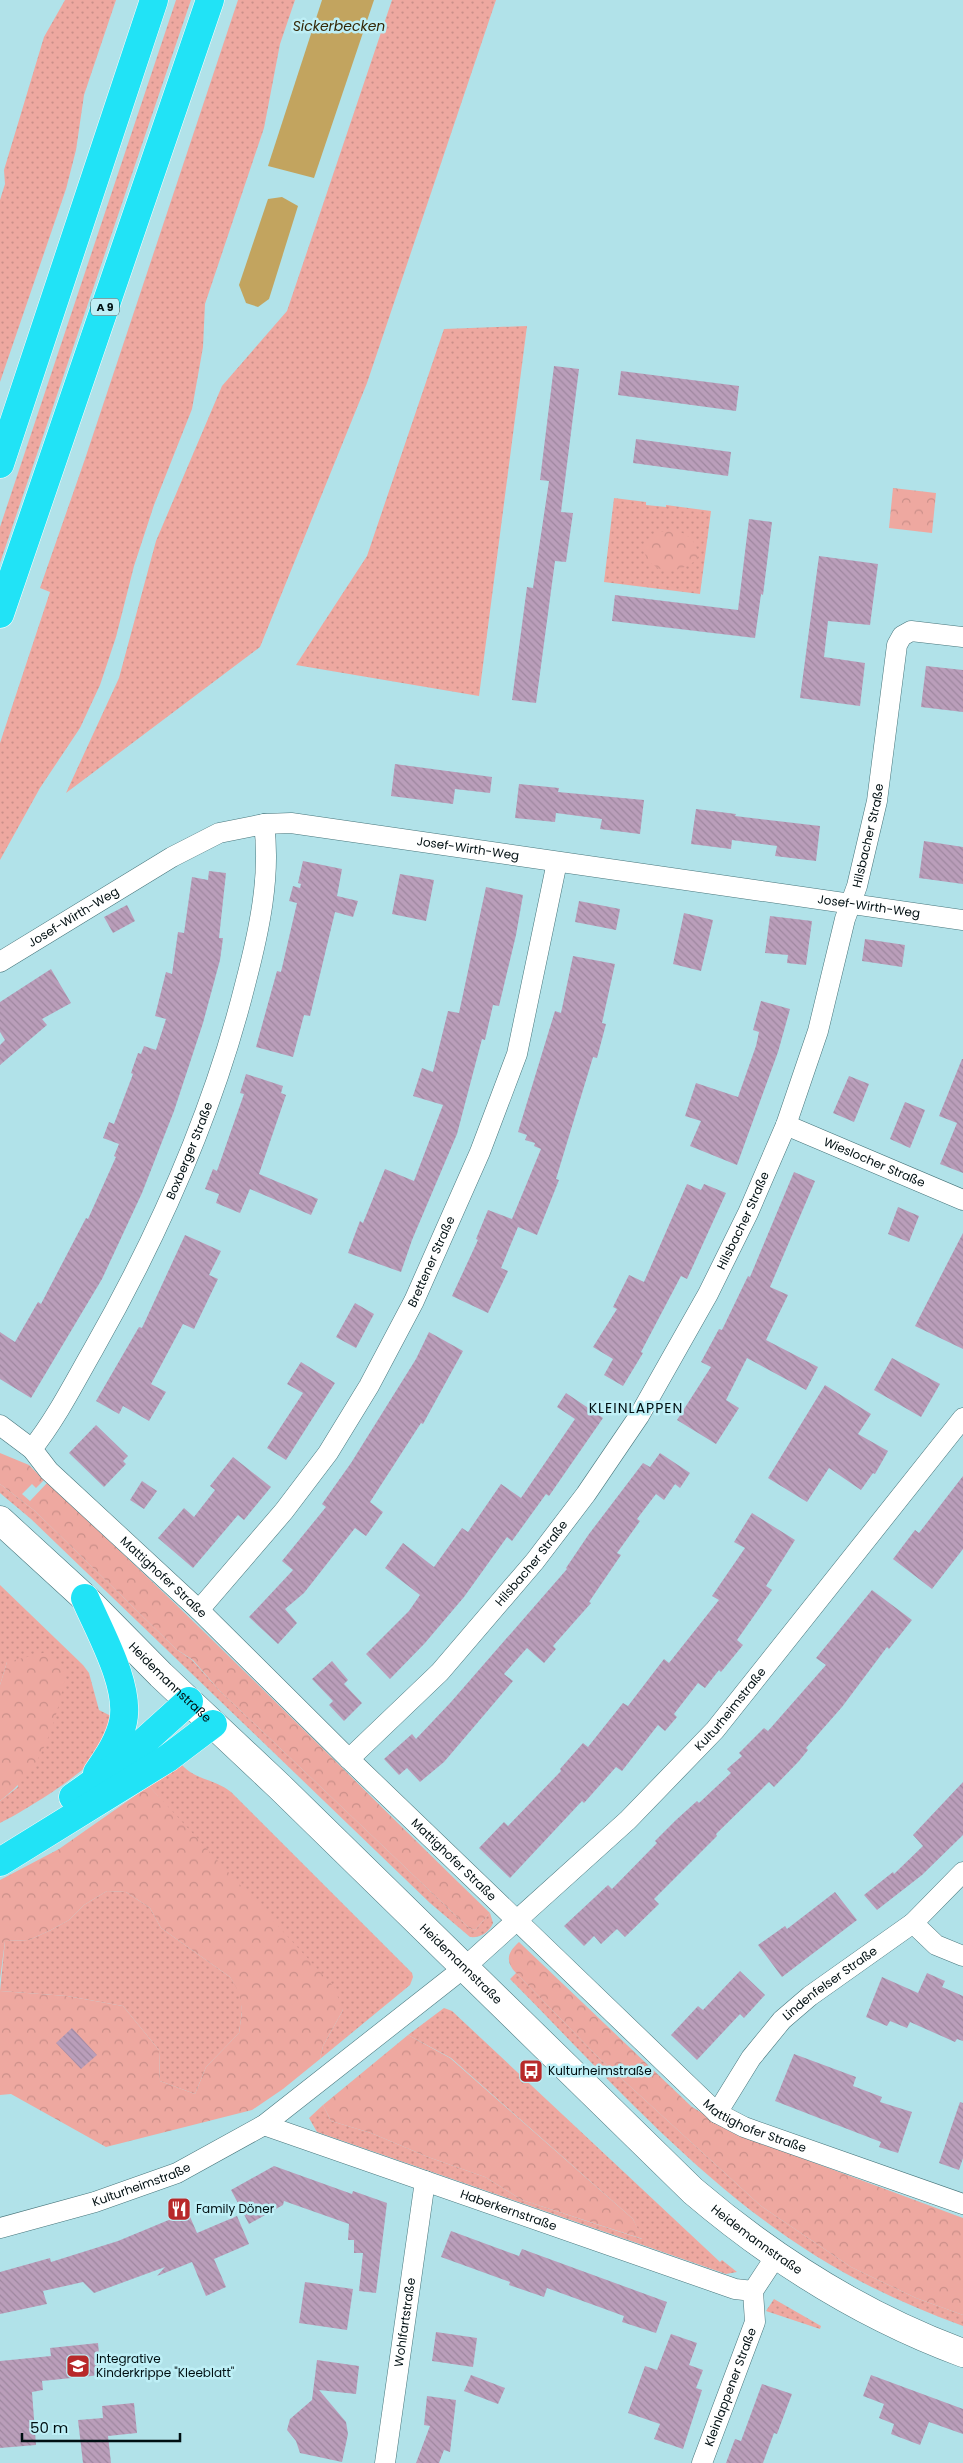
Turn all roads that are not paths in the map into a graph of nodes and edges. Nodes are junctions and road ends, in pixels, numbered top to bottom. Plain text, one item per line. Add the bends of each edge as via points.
1 (154, 0) edge
2 (210, 0) edge
3 (0, 464) edge
4 (0, 614) edge
5 (963, 637) edge
6 (264, 824) junction
7 (557, 862) junction
8 (850, 904) junction
9 (963, 920) edge
10 (2, 961) edge
11 (786, 1125) junction
12 (963, 1200) edge
13 (963, 1418) edge
14 (0, 1425) edge
15 (32, 1449) junction
16 (0, 1520) edge
17 (85, 1598) junction
18 (199, 1610) junction
19 (189, 1701) junction
20 (213, 1724) junction
21 (348, 1759) junction
22 (90, 1785) junction
23 (0, 1841) edge
24 (0, 1862) edge
25 (963, 1872) edge
26 (518, 1920) junction
27 (913, 1923) junction
28 (963, 1956) edge
29 (465, 1967) junction
30 (717, 2113) junction
31 (264, 2125) junction
32 (424, 2181) junction
33 (963, 2204) edge
34 (0, 2228) edge
35 (776, 2256) junction
36 (753, 2292) junction
37 (963, 2353) edge
38 (385, 2463) edge
39 (702, 2463) edge

1 - 3 highway
2 - 4 highway, A 9
5 - 8 street, Hilsbacher Straße via 911,631 896,645 877,801
6 - 7 street, Josef-Wirth-Weg via 291,824
6 - 10 street, Josef-Wirth-Weg via 219,833 172,857
6 - 15 street, Boxberger Straße via 267,859 257,930 237,1018 222,1064 168,1204 145,1252 78,1376
7 - 8 street, Josef-Wirth-Weg
7 - 18 street, Brettener Straße via 517,1054 480,1152 414,1301 369,1386 328,1453 284,1511
8 - 9 street, Josef-Wirth-Weg
8 - 11 street, Hilsbacher Straße via 818,1031
11 - 12 street, Wieslocher Straße
11 - 21 street, Hilsbacher Straße via 708,1294 638,1416 586,1494 535,1561 440,1672
13 - 26 street, Kulturheimstraße via 715,1730 628,1820
14 - 15 street, Mattighofer Straße
15 - 18 street, Mattighofer Straße via 49,1471
16 - 17 main road, Heidemannstraße
17 - 19 main road, Heidemannstraße
17 - 22 highway via 122,1686 125,1710 111,1752
18 - 21 street, Mattighofer Straße
19 - 20 main road, Heidemannstraße
19 - 22 highway via 118,1765
20 - 24 highway via 168,1758
20 - 29 main road, Heidemannstraße
21 - 26 street, Mattighofer Straße
22 - 23 highway
25 - 27 street, Lindenfelser Straße
26 - 29 street, Kulturheimstraße
26 - 30 street, Mattighofer Straße
27 - 28 street via 936,1945
27 - 30 street, Lindenfelser Straße via 810,1996 782,2020 751,2058
29 - 31 street, Kulturheimstraße
29 - 35 main road, Heidemannstraße via 693,2191
30 - 33 street, Mattighofer Straße via 744,2127
31 - 32 street, Haberkernstraße
31 - 34 street, Kulturheimstraße via 177,2173 95,2202
32 - 36 street, Haberkernstraße via 735,2289
32 - 38 street, Wohlfartstraße
35 - 36 street
35 - 37 main road, Heidemannstraße via 879,2318
36 - 39 street, Kleinlappener Straße via 755,2322

